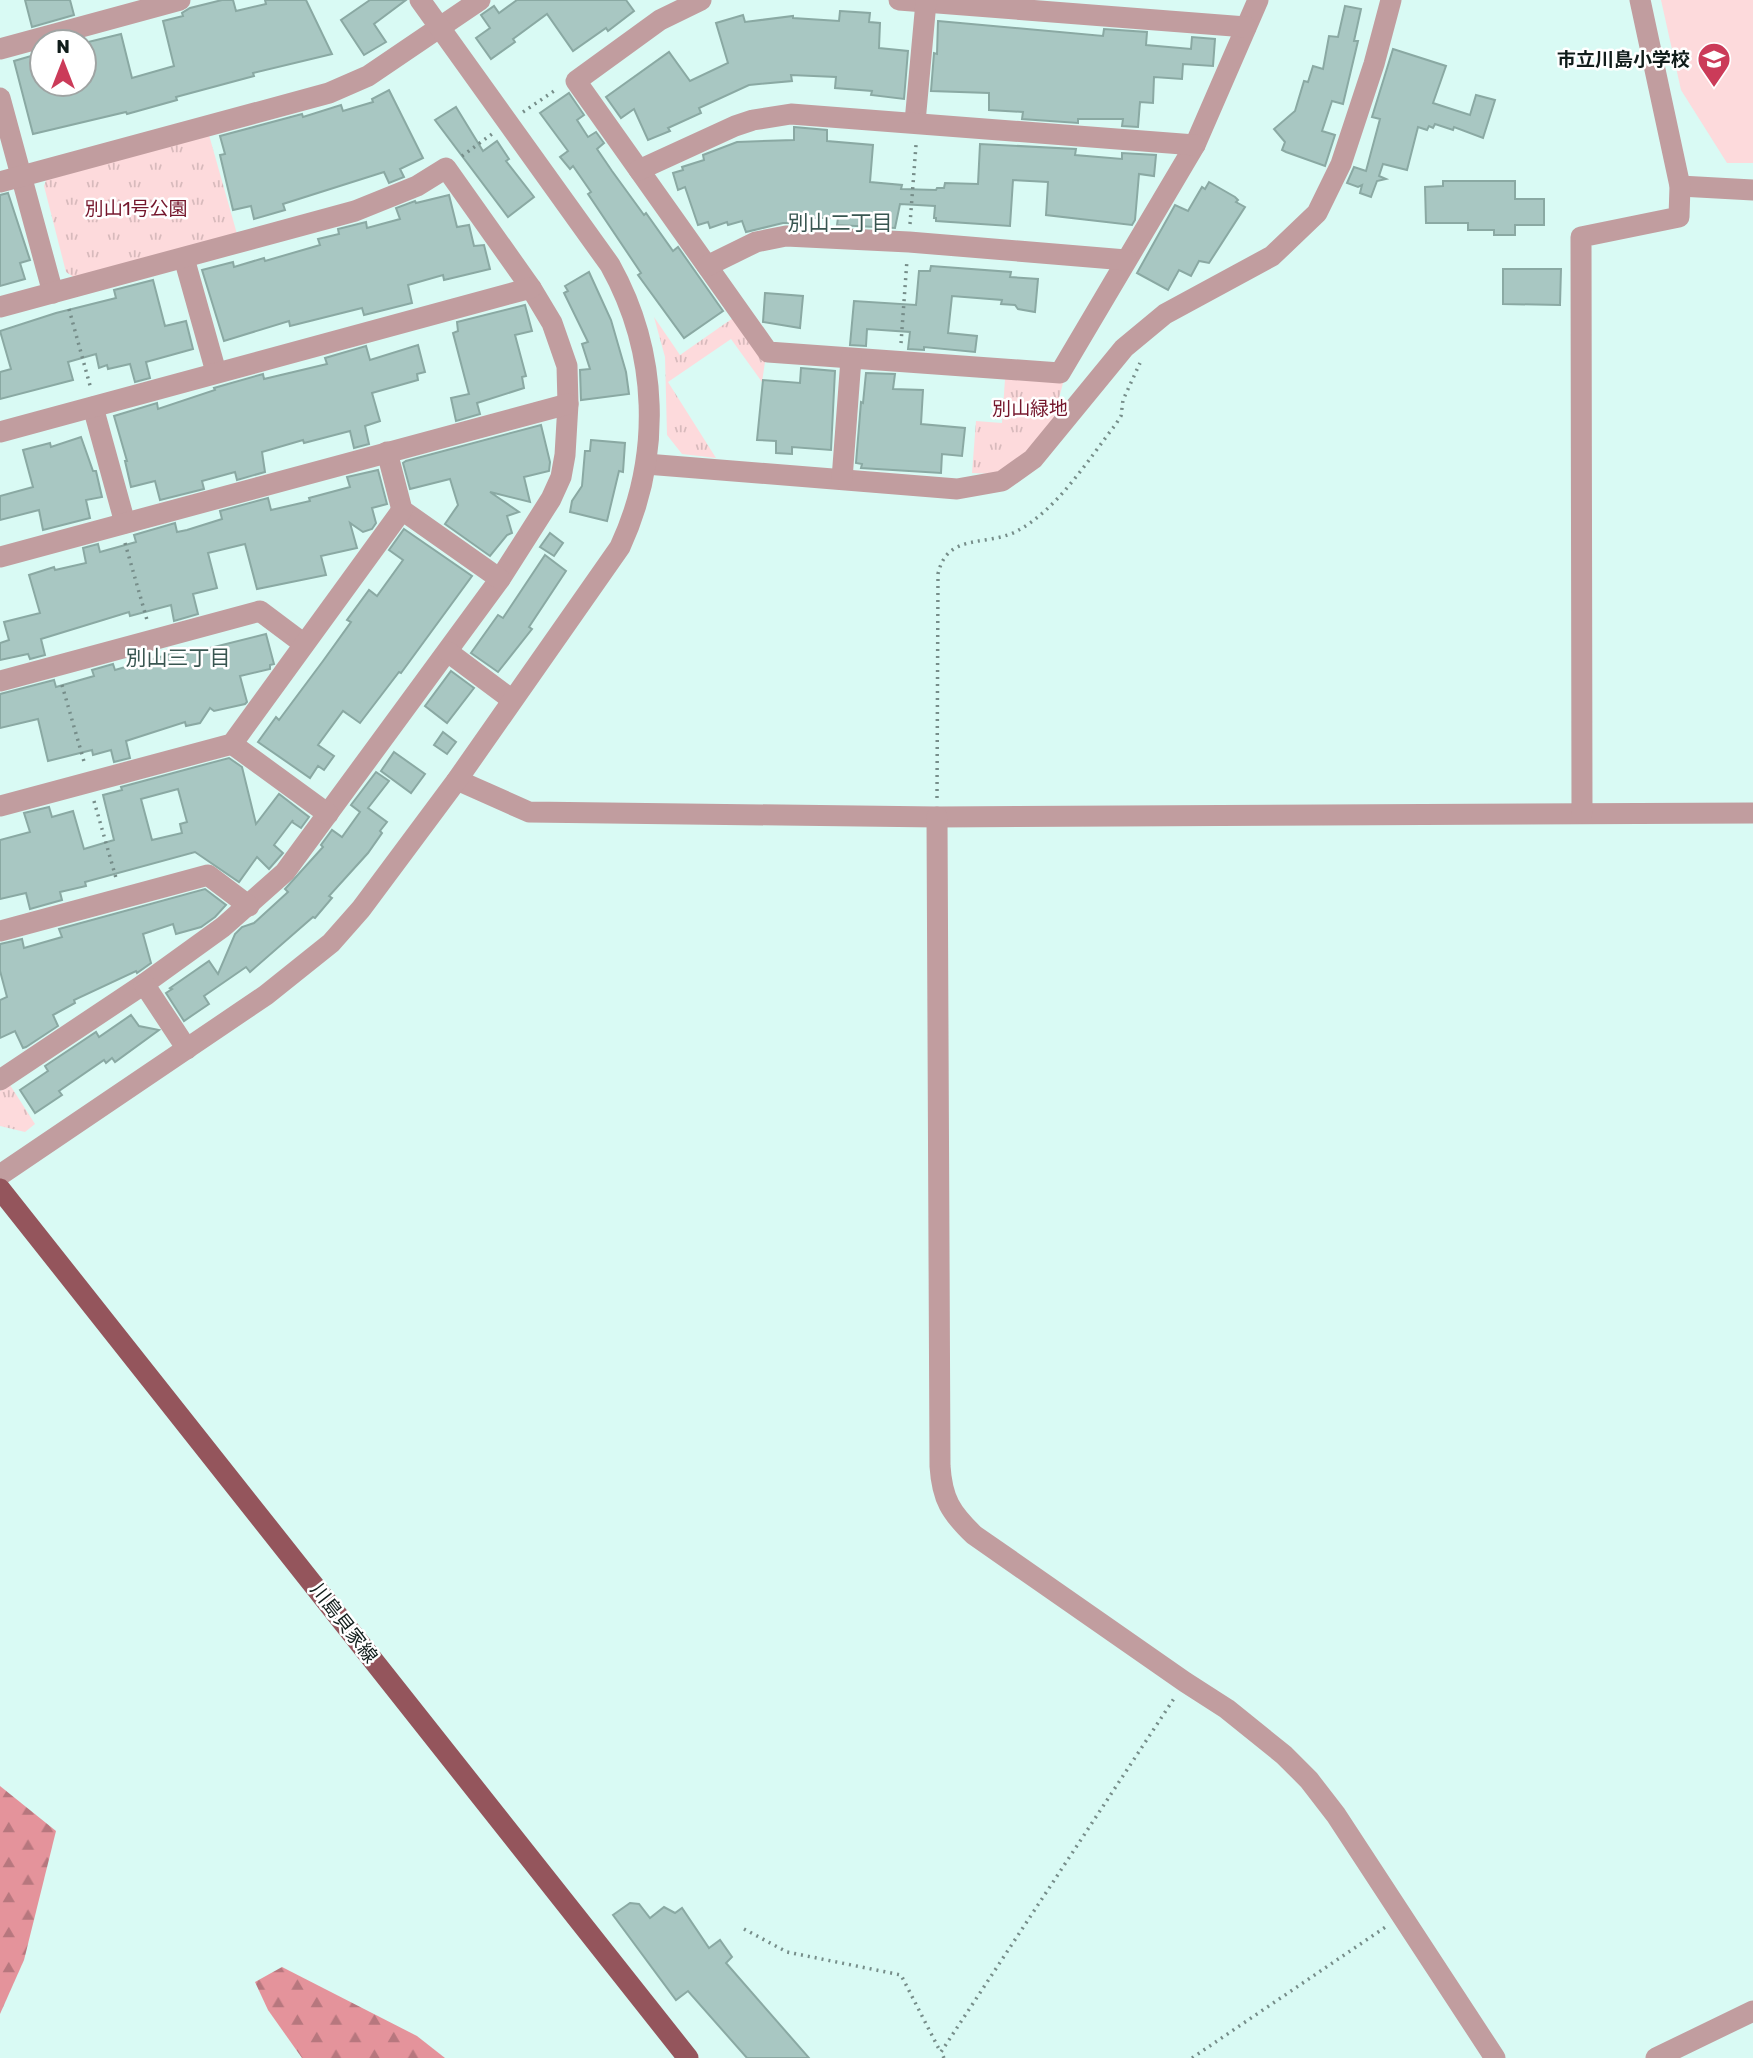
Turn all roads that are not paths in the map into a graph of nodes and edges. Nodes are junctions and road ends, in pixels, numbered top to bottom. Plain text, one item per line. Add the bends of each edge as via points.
1 (180, 0) edge
2 (421, 0) edge
3 (480, 0) edge
4 (701, 0) edge
5 (900, 0) edge
6 (1258, 0) edge
7 (1391, 0) edge
8 (1640, 0) edge
9 (926, 2) junction
10 (1246, 27) junction
11 (440, 29) junction
12 (0, 49) edge
13 (0, 98) edge
14 (916, 122) junction
15 (1195, 145) junction
16 (639, 170) junction
17 (21, 176) junction
18 (0, 182) edge
19 (1680, 186) junction
20 (1753, 190) edge
21 (184, 258) junction
22 (1126, 260) junction
23 (707, 266) junction
24 (531, 288) junction
25 (58, 291) junction
26 (0, 307) edge
27 (851, 359) junction
28 (216, 372) junction
29 (568, 404) junction
30 (94, 407) junction
31 (0, 432) edge
32 (387, 452) junction
33 (646, 464) junction
34 (842, 478) junction
35 (402, 510) junction
36 (122, 524) junction
37 (0, 557) edge
38 (500, 579) junction
39 (304, 644) junction
40 (448, 652) junction
41 (0, 681) edge
42 (511, 699) junction
43 (232, 744) junction
44 (457, 780) junction
45 (0, 806) edge
46 (1582, 813) junction
47 (1753, 813) edge
48 (328, 814) junction
49 (937, 817) junction
50 (249, 906) junction
51 (0, 931) edge
52 (144, 984) junction
53 (187, 1049) junction
54 (0, 1080) edge
55 (0, 1175) edge
56 (0, 1189) edge
57 (1753, 2011) edge
58 (688, 2058) edge
59 (1495, 2058) edge
60 (1656, 2058) edge

1 - 12 street
2 - 11 street
3 - 11 street
4 - 16 street via 678,9 567,84
5 - 9 street
6 - 10 street
7 - 34 street via 1337,177 1317,213 1272,256 1149,326 1124,348 1033,459 1002,481 957,489
8 - 19 street
9 - 10 street
9 - 14 street
10 - 15 street
11 - 17 street via 368,76 329,93
11 - 33 street via 598,247 633,311 648,369
13 - 17 street
14 - 15 street
14 - 16 street via 792,114 753,120
15 - 22 street
16 - 23 street
17 - 18 street
17 - 25 street
19 - 20 street
19 - 46 street via 1679,217 1581,237
21 - 24 street via 355,211 417,186 446,168
21 - 25 street
21 - 28 street
22 - 23 street via 786,236 756,242
22 - 27 street via 1060,373
23 - 27 street via 768,352
24 - 28 street
24 - 29 street via 559,343 566,366
25 - 26 street
27 - 34 street
28 - 30 street
29 - 32 street
29 - 38 street via 561,477 536,526
30 - 31 street
30 - 36 street
32 - 35 street
32 - 36 street
33 - 34 street
33 - 42 street via 637,507 620,547
35 - 38 street
35 - 39 street
36 - 37 street
38 - 40 street
39 - 41 street via 260,611
39 - 43 street
40 - 42 street
40 - 48 street
42 - 44 street
43 - 45 street
43 - 48 street
44 - 49 street via 529,812
44 - 53 street via 331,943
46 - 47 street
46 - 49 street
48 - 50 street via 285,872
49 - 59 street via 940,1466 945,1499 974,1535 1227,1709 1309,1780 1404,1915
50 - 51 street via 208,875
50 - 52 street
52 - 53 street
52 - 54 street
53 - 55 street
56 - 58 main road, 川島貝家線
57 - 60 street

